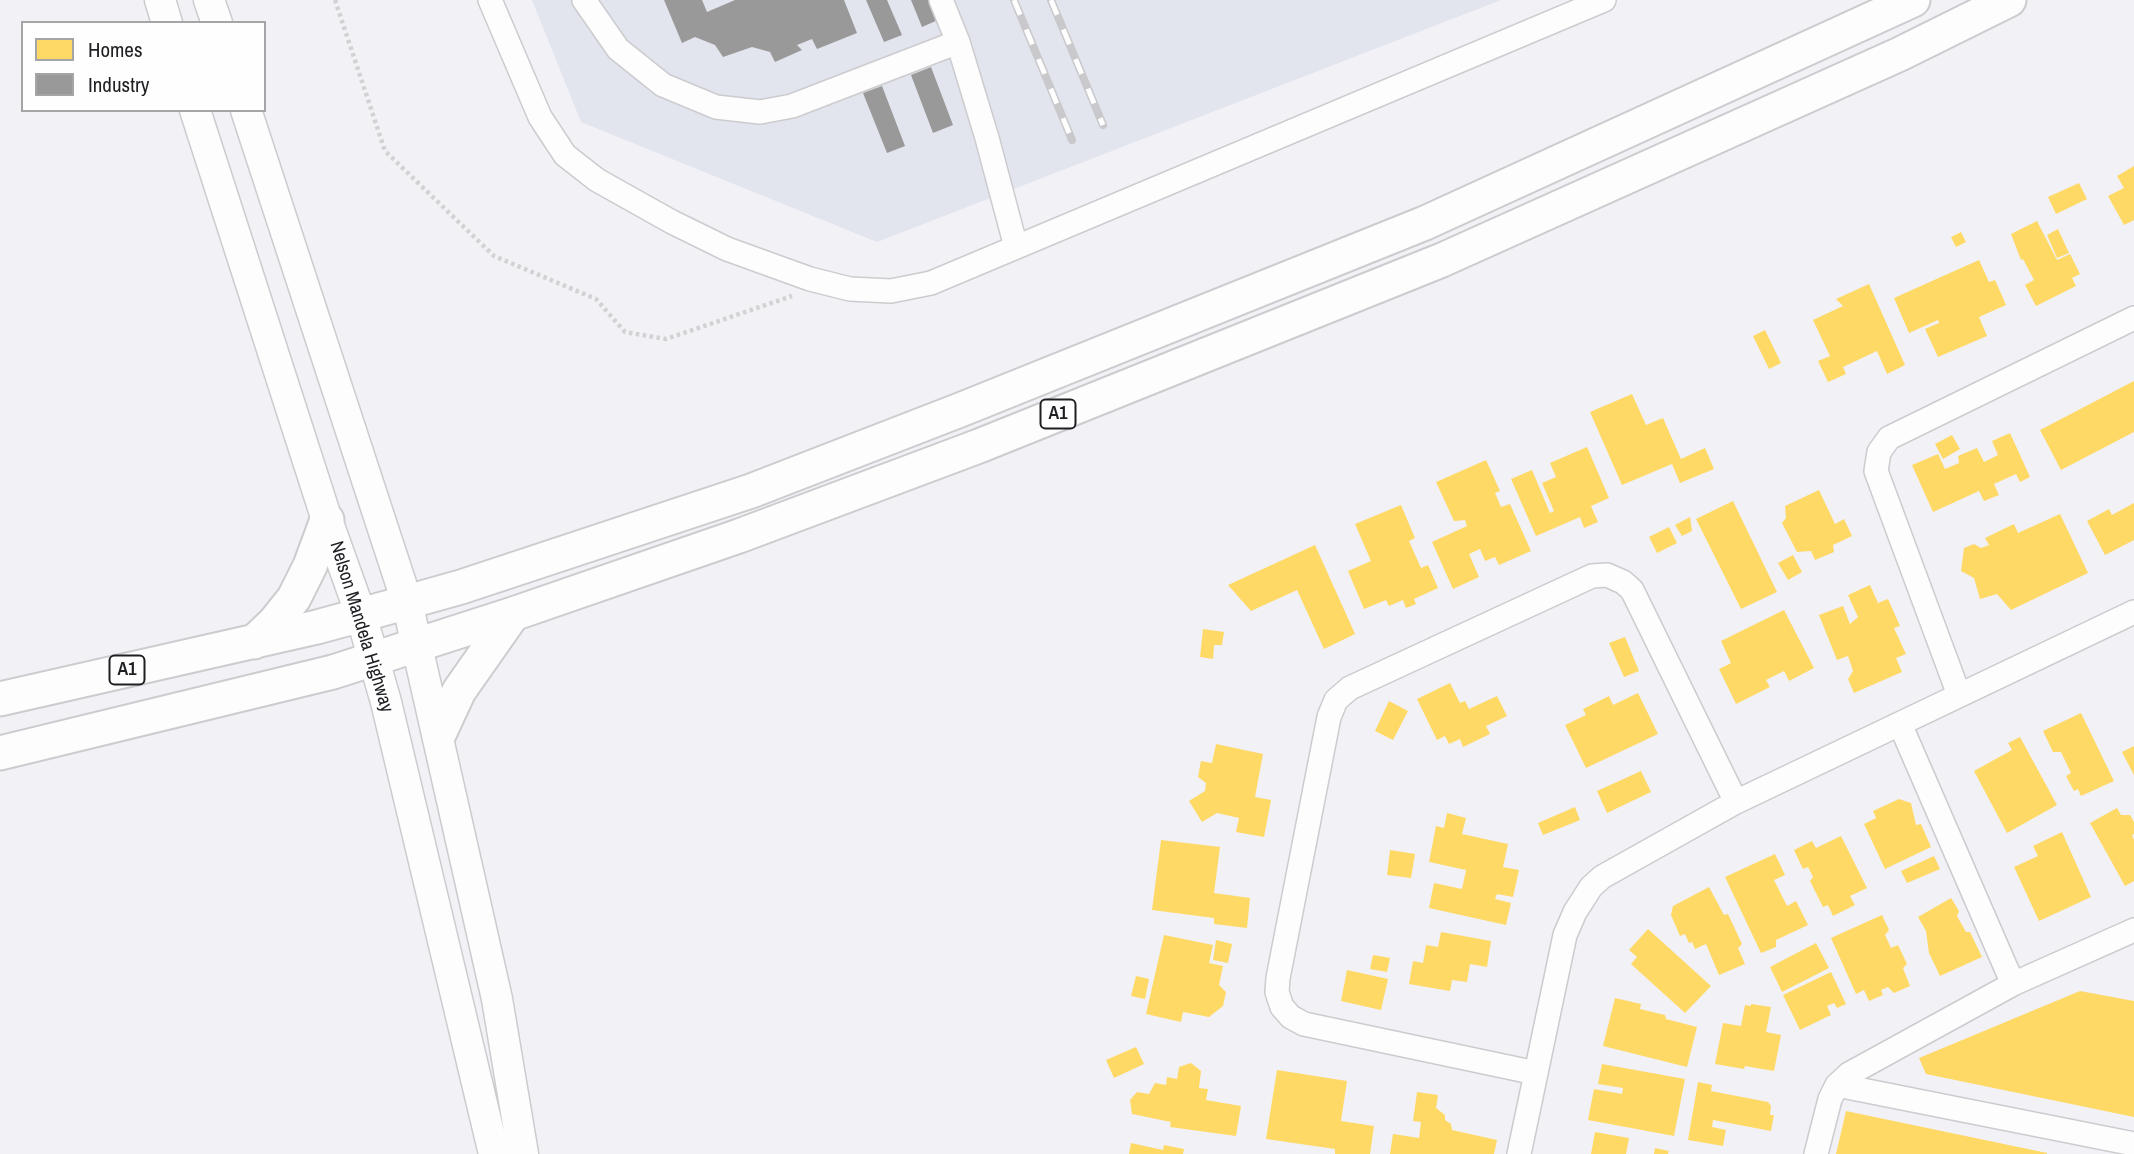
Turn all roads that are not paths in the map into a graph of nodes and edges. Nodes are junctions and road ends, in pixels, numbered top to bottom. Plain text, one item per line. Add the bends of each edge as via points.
1 (160, 0) edge
2 (209, 0) edge
3 (490, 0) edge
4 (584, 0) edge
5 (941, 0) edge
6 (1913, 0) edge
7 (2009, 0) edge
8 (1593, 2) edge
9 (166, 21) edge
10 (216, 21) edge
11 (958, 42) junction
12 (196, 112) edge
13 (247, 112) edge
14 (1016, 247) junction
15 (2134, 318) edge
16 (327, 520) junction
17 (407, 602) junction
18 (2134, 612) edge
19 (513, 614) junction
20 (361, 615) junction
21 (254, 642) junction
22 (418, 645) junction
23 (373, 659) junction
24 (1959, 695) junction
25 (0, 699) edge
26 (1900, 724) junction
27 (439, 734) junction
28 (0, 753) edge
29 (1737, 802) junction
30 (2134, 930) edge
31 (2013, 984) junction
32 (1536, 1073) junction
33 (1837, 1085) junction
34 (2134, 1144) edge
35 (494, 1154) edge
36 (523, 1154) edge
37 (1519, 1154) edge
38 (1816, 1154) edge

1 - 9 main road
2 - 10 main road
3 - 14 street via 540,117 565,155 597,180 727,249 830,284 891,291 931,283
4 - 11 street via 618,49 663,85 716,107 760,112 792,106
5 - 11 street
6 - 17 highway, A1 via 1425,223 986,400 751,491
7 - 19 highway, A1 via 1900,54 1429,265 979,446
8 - 14 street
11 - 14 street
12 - 16 main road, Nelson Mandela Highway
13 - 17 main road
15 - 24 street via 1889,438 1879,452 1876,471
16 - 20 main road, Nelson Mandela Highway
16 - 21 highway via 294,598
17 - 20 highway, A1
17 - 22 main road
18 - 24 street
19 - 22 highway, A1
19 - 27 highway via 459,691
20 - 21 highway, A1
20 - 23 main road, Nelson Mandela Highway
21 - 25 highway, A1
22 - 23 highway, A1
22 - 27 main road
23 - 28 highway, A1
23 - 35 main road, Nelson Mandela Highway
24 - 26 street
26 - 29 street
26 - 31 street
27 - 36 main road via 497,999
29 - 32 street via 1591,887 1565,935
29 - 32 street via 1632,590 1607,575 1592,576 1350,688 1336,700 1278,978 1282,1007 1304,1024
30 - 31 street
31 - 33 street via 1849,1074
32 - 37 street
33 - 34 street
33 - 38 street

